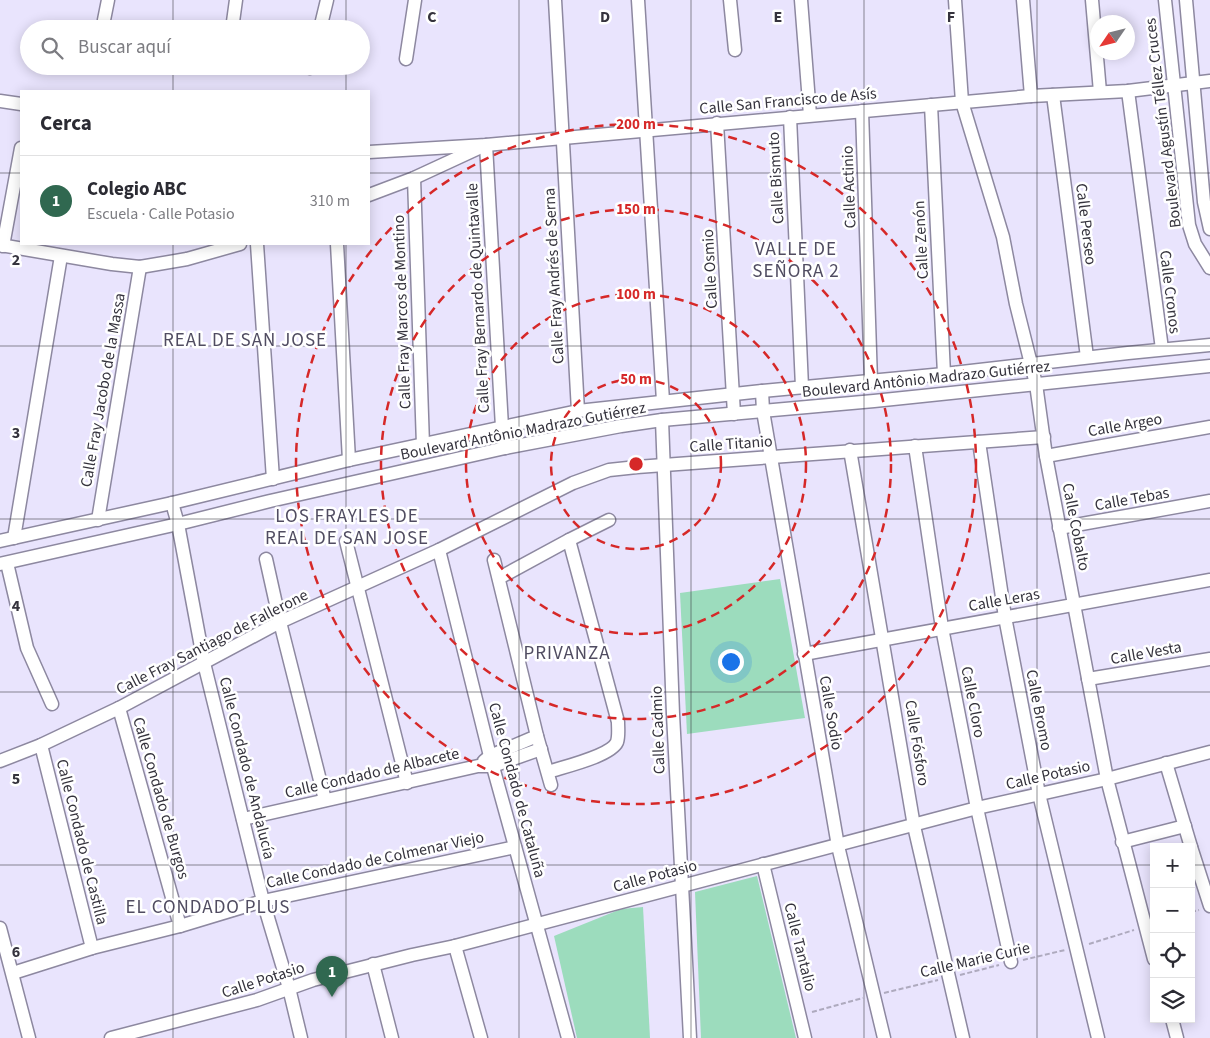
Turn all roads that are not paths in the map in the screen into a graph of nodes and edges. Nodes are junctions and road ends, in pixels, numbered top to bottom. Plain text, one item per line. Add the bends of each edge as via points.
1 (108, 0) edge
2 (236, 0) edge
3 (326, 0) edge
4 (415, 0) edge
5 (555, 0) edge
6 (638, 0) edge
7 (730, 0) edge
8 (801, 0) edge
9 (955, 0) edge
10 (1023, 0) edge
11 (1092, 0) edge
12 (1165, 0) edge
13 (1186, 0) edge
14 (104, 20) edge
15 (233, 20) edge
16 (322, 20) edge
17 (735, 50) dead end
18 (406, 59) dead end
19 (1210, 81) edge
20 (1194, 83) junction
21 (1174, 85) junction
22 (1128, 90) junction
23 (1100, 92) junction
24 (1053, 95) junction
25 (1031, 96) junction
26 (0, 101) edge
27 (962, 102) junction
28 (20, 104) edge
29 (932, 105) junction
30 (862, 111) junction
31 (810, 115) junction
32 (790, 117) junction
33 (717, 123) junction
34 (647, 130) junction
35 (562, 138) junction
36 (486, 145) junction
37 (370, 152) edge
38 (20, 153) edge
39 (414, 178) junction
40 (370, 195) edge
41 (1210, 229) edge
42 (1, 245) edge
43 (236, 245) edge
44 (257, 245) edge
45 (338, 245) edge
46 (61, 256) junction
47 (140, 267) junction
48 (1210, 268) edge
49 (1210, 345) edge
50 (1162, 349) junction
51 (1087, 357) junction
52 (1030, 365) junction
53 (1210, 366) edge
54 (944, 374) junction
55 (872, 381) junction
56 (1036, 384) junction
57 (802, 387) junction
58 (762, 391) junction
59 (733, 395) junction
60 (663, 401) junction
61 (578, 411) junction
62 (763, 411) junction
63 (734, 414) junction
64 (662, 420) junction
65 (1210, 427) edge
66 (502, 428) junction
67 (1044, 437) junction
68 (979, 442) junction
69 (423, 445) junction
70 (915, 446) junction
71 (505, 448) junction
72 (850, 450) junction
73 (1046, 456) junction
74 (771, 458) junction
75 (349, 460) junction
76 (665, 464) junction
77 (273, 479) junction
78 (1210, 501) edge
79 (172, 503) junction
80 (98, 520) junction
81 (609, 520) dead end
82 (178, 524) junction
83 (1059, 528) junction
84 (14, 538) junction
85 (569, 540) junction
86 (0, 541) edge
87 (346, 541) dead end
88 (439, 550) junction
89 (266, 559) dead end
90 (494, 560) dead end
91 (4, 563) edge
92 (499, 578) junction
93 (1210, 580) edge
94 (358, 587) junction
95 (1075, 604) junction
96 (1005, 617) junction
97 (280, 622) junction
98 (942, 628) junction
99 (883, 639) junction
100 (804, 654) junction
101 (1210, 659) edge
102 (204, 663) junction
103 (1088, 679) junction
104 (52, 704) dead end
105 (119, 708) junction
106 (537, 736) junction
107 (40, 745) junction
108 (541, 749) junction
109 (1210, 752) edge
110 (0, 761) edge
111 (492, 761) junction
112 (1166, 763) junction
113 (1107, 778) junction
114 (407, 783) junction
115 (1039, 794) junction
116 (325, 800) junction
117 (977, 808) junction
118 (243, 819) junction
119 (914, 826) junction
120 (1184, 826) junction
121 (1122, 842) junction
122 (1190, 843) edge
123 (515, 846) junction
124 (838, 846) junction
125 (1195, 859) edge
126 (763, 864) junction
127 (681, 886) junction
128 (263, 901) junction
129 (1210, 906) edge
130 (537, 925) junction
131 (180, 926) junction
132 (0, 928) edge
133 (455, 946) junction
134 (1150, 946) edge
135 (92, 948) junction
136 (1011, 962) road end
137 (374, 964) junction
138 (13, 973) junction
139 (289, 988) junction
140 (1173, 1023) edge
141 (29, 1038) edge
142 (111, 1038) edge
143 (301, 1038) edge
144 (392, 1038) edge
145 (481, 1038) edge
146 (568, 1038) edge
147 (690, 1038) edge
148 (805, 1038) edge
149 (884, 1038) edge
150 (963, 1038) edge
151 (1098, 1038) edge
152 (1177, 1038) edge

1 - 14 street
2 - 15 street
3 - 16 street
4 - 18 street
5 - 35 street, Calle Fray Andrés de Serna
6 - 34 street
7 - 17 street
8 - 31 street
9 - 27 street, Calle Cobalto
10 - 25 street
11 - 23 street
12 - 21 street, Boulevard Agustín Téllez Cruces
13 - 20 street, Boulevard Agustín Téllez Cruces
19 - 20 street, Calle San Francisco de Asís
20 - 21 street, Calle San Francisco de Asís
20 - 41 street, Boulevard Agustín Téllez Cruces via 1204,202
21 - 22 street, Calle San Francisco de Asís
21 - 48 street, Boulevard Agustín Téllez Cruces via 1189,226
22 - 23 street, Calle San Francisco de Asís
22 - 50 street, Calle Cronos
23 - 24 street, Calle San Francisco de Asís
24 - 25 street, Calle San Francisco de Asís
24 - 51 street, Calle Perseo
25 - 27 street, Calle San Francisco de Asís
26 - 28 street
27 - 29 street, Calle San Francisco de Asís
27 - 52 street, Calle Cobalto via 1003,238
29 - 30 street, Calle San Francisco de Asís
29 - 54 street, Calle Zenón
30 - 31 street, Calle San Francisco de Asís
30 - 55 street, Calle Actinio
31 - 32 street, Calle San Francisco de Asís
32 - 33 street, Calle San Francisco de Asís
32 - 57 street, Calle Bismuto
33 - 34 street, Calle San Francisco de Asís
33 - 59 street, Calle Osmio
34 - 35 street, Calle San Francisco de Asís
34 - 60 street
35 - 36 street, Calle San Francisco de Asís
35 - 61 street, Calle Fray Andrés de Serna
36 - 37 street, Calle San Francisco de Asís
36 - 39 street
36 - 66 street, Calle Fray Bernardo de Quintavalle
38 - 42 street
39 - 40 street
39 - 69 street, Calle Fray Marcos de Montino
42 - 46 street
43 - 47 street via 187,259
44 - 77 street
45 - 75 street
46 - 47 street
46 - 84 street
47 - 80 street, Calle Fray Jacobo de la Massa
49 - 50 street, Boulevard Antônio Madrazo Gutiérrez
50 - 51 street, Boulevard Antônio Madrazo Gutiérrez
51 - 52 street, Boulevard Antônio Madrazo Gutiérrez
52 - 54 street, Boulevard Antônio Madrazo Gutiérrez
52 - 56 street, Calle Cobalto
53 - 56 street, Boulevard Antônio Madrazo Gutiérrez
54 - 55 street, Boulevard Antônio Madrazo Gutiérrez
55 - 57 street, Boulevard Antônio Madrazo Gutiérrez
56 - 62 street, Boulevard Antônio Madrazo Gutiérrez
56 - 67 street, Calle Cobalto
57 - 58 street, Boulevard Antônio Madrazo Gutiérrez
58 - 59 street, Boulevard Antônio Madrazo Gutiérrez
58 - 62 street, Calle Sodio
59 - 60 street, Boulevard Antônio Madrazo Gutiérrez
59 - 63 street, Calle Osmio
60 - 61 street, Boulevard Antônio Madrazo Gutiérrez
61 - 66 street, Boulevard Antônio Madrazo Gutiérrez
62 - 63 street, Boulevard Antônio Madrazo Gutiérrez
62 - 74 street, Calle Sodio
63 - 64 street, Boulevard Antônio Madrazo Gutiérrez
64 - 71 street, Boulevard Antônio Madrazo Gutiérrez
64 - 76 street, Calle Cadmio
65 - 73 street, Calle Argeo
66 - 69 street, Boulevard Antônio Madrazo Gutiérrez
66 - 71 street, Calle Fray Bernardo de Quintavalle
67 - 68 street, Calle Titanio
67 - 73 street, Calle Cobalto
68 - 70 street, Calle Titanio
68 - 96 street, Calle Bromo
69 - 75 street, Boulevard Antônio Madrazo Gutiérrez
70 - 72 street, Calle Titanio
70 - 98 street, Calle Cloro
71 - 82 street, Boulevard Antônio Madrazo Gutiérrez
72 - 74 street, Calle Titanio
72 - 99 street, Calle Fósforo
73 - 83 street, Calle Cobalto
74 - 76 street, Calle Titanio
74 - 100 street, Calle Sodio
75 - 77 street, Boulevard Antônio Madrazo Gutiérrez
76 - 88 street, Calle Titanio via 593,474
76 - 127 street, Calle Cadmio
77 - 79 street, Boulevard Antônio Madrazo Gutiérrez
78 - 83 street, Calle Tebas
79 - 80 street, Boulevard Antônio Madrazo Gutiérrez
79 - 82 street, Calle Condado de Andalucía
80 - 84 street, Boulevard Antônio Madrazo Gutiérrez
81 - 85 street
82 - 91 street, Boulevard Antônio Madrazo Gutiérrez
82 - 102 street, Calle Condado de Andalucía
83 - 95 street, Calle Cobalto
84 - 86 street, Boulevard Antônio Madrazo Gutiérrez
85 - 92 street
85 - 108 street via 618,722 618,738 607,751 550,778
87 - 94 street
88 - 94 street, Calle Fray Santiago de Fallerone
88 - 111 street, Calle Condado de Cataluña
89 - 97 street
90 - 92 street
91 - 104 street via 27,648
92 - 106 street
93 - 95 street, Calle Leras
94 - 97 street, Calle Fray Santiago de Fallerone
94 - 114 street
95 - 96 street, Calle Leras
95 - 103 street, Calle Cobalto
96 - 98 street, Calle Leras
96 - 115 street, Calle Bromo
97 - 102 street, Calle Fray Santiago de Fallerone
97 - 116 street
98 - 99 street, Calle Leras
98 - 117 street, Calle Cloro
99 - 100 street, Calle Leras
99 - 119 street, Calle Fósforo
100 - 124 street, Calle Sodio
101 - 103 street, Calle Vesta
102 - 105 street, Calle Fray Santiago de Fallerone
102 - 118 street, Calle Condado de Andalucía
103 - 113 street, Calle Cobalto
105 - 107 street, Calle Fray Santiago de Fallerone
105 - 131 street, Calle Condado de Burgos
106 - 108 street
106 - 111 street
107 - 110 street, Calle Fray Santiago de Fallerone
107 - 135 street, Calle Condado de Castilla
108 - 111 street
109 - 112 street, Calle Potasio
111 - 114 street, Calle Condado de Albacete
111 - 123 street, Calle Condado de Cataluña
112 - 113 street, Calle Potasio
112 - 120 street
113 - 115 street, Calle Potasio
113 - 121 street, Calle Cobalto
114 - 116 street, Calle Condado de Albacete
115 - 117 street, Calle Potasio
115 - 151 street, Calle Bromo
116 - 118 street, Calle Condado de Albacete
117 - 119 street, Calle Potasio
117 - 136 street, Calle Cloro
118 - 128 street, Calle Condado de Andalucía
119 - 124 street, Calle Potasio
119 - 150 street, Calle Fósforo
120 - 121 street
120 - 122 street
121 - 134 street, Calle Cobalto
123 - 128 street, Calle Condado de Colmenar Viejo
123 - 130 street, Calle Condado de Cataluña
124 - 126 street, Calle Potasio
124 - 149 street, Calle Sodio
125 - 129 street
126 - 127 street, Calle Potasio
126 - 148 street, Calle Tantalio
127 - 130 street, Calle Potasio
127 - 147 street, Calle Cadmio
128 - 131 street, Calle Condado de Colmenar Viejo
128 - 139 street, Calle Condado de Andalucía
130 - 133 street, Calle Potasio
130 - 146 street, Calle Condado de Cataluña
131 - 135 street, Calle Condado de Colmenar Viejo
132 - 138 street
133 - 137 street, Calle Potasio
133 - 145 street
135 - 138 street, Calle Condado de Colmenar Viejo
137 - 139 street, Calle Potasio
137 - 144 street
138 - 141 street
139 - 142 street, Calle Potasio via 215,1012
139 - 143 street, Calle Condado de Andalucía
140 - 152 street

